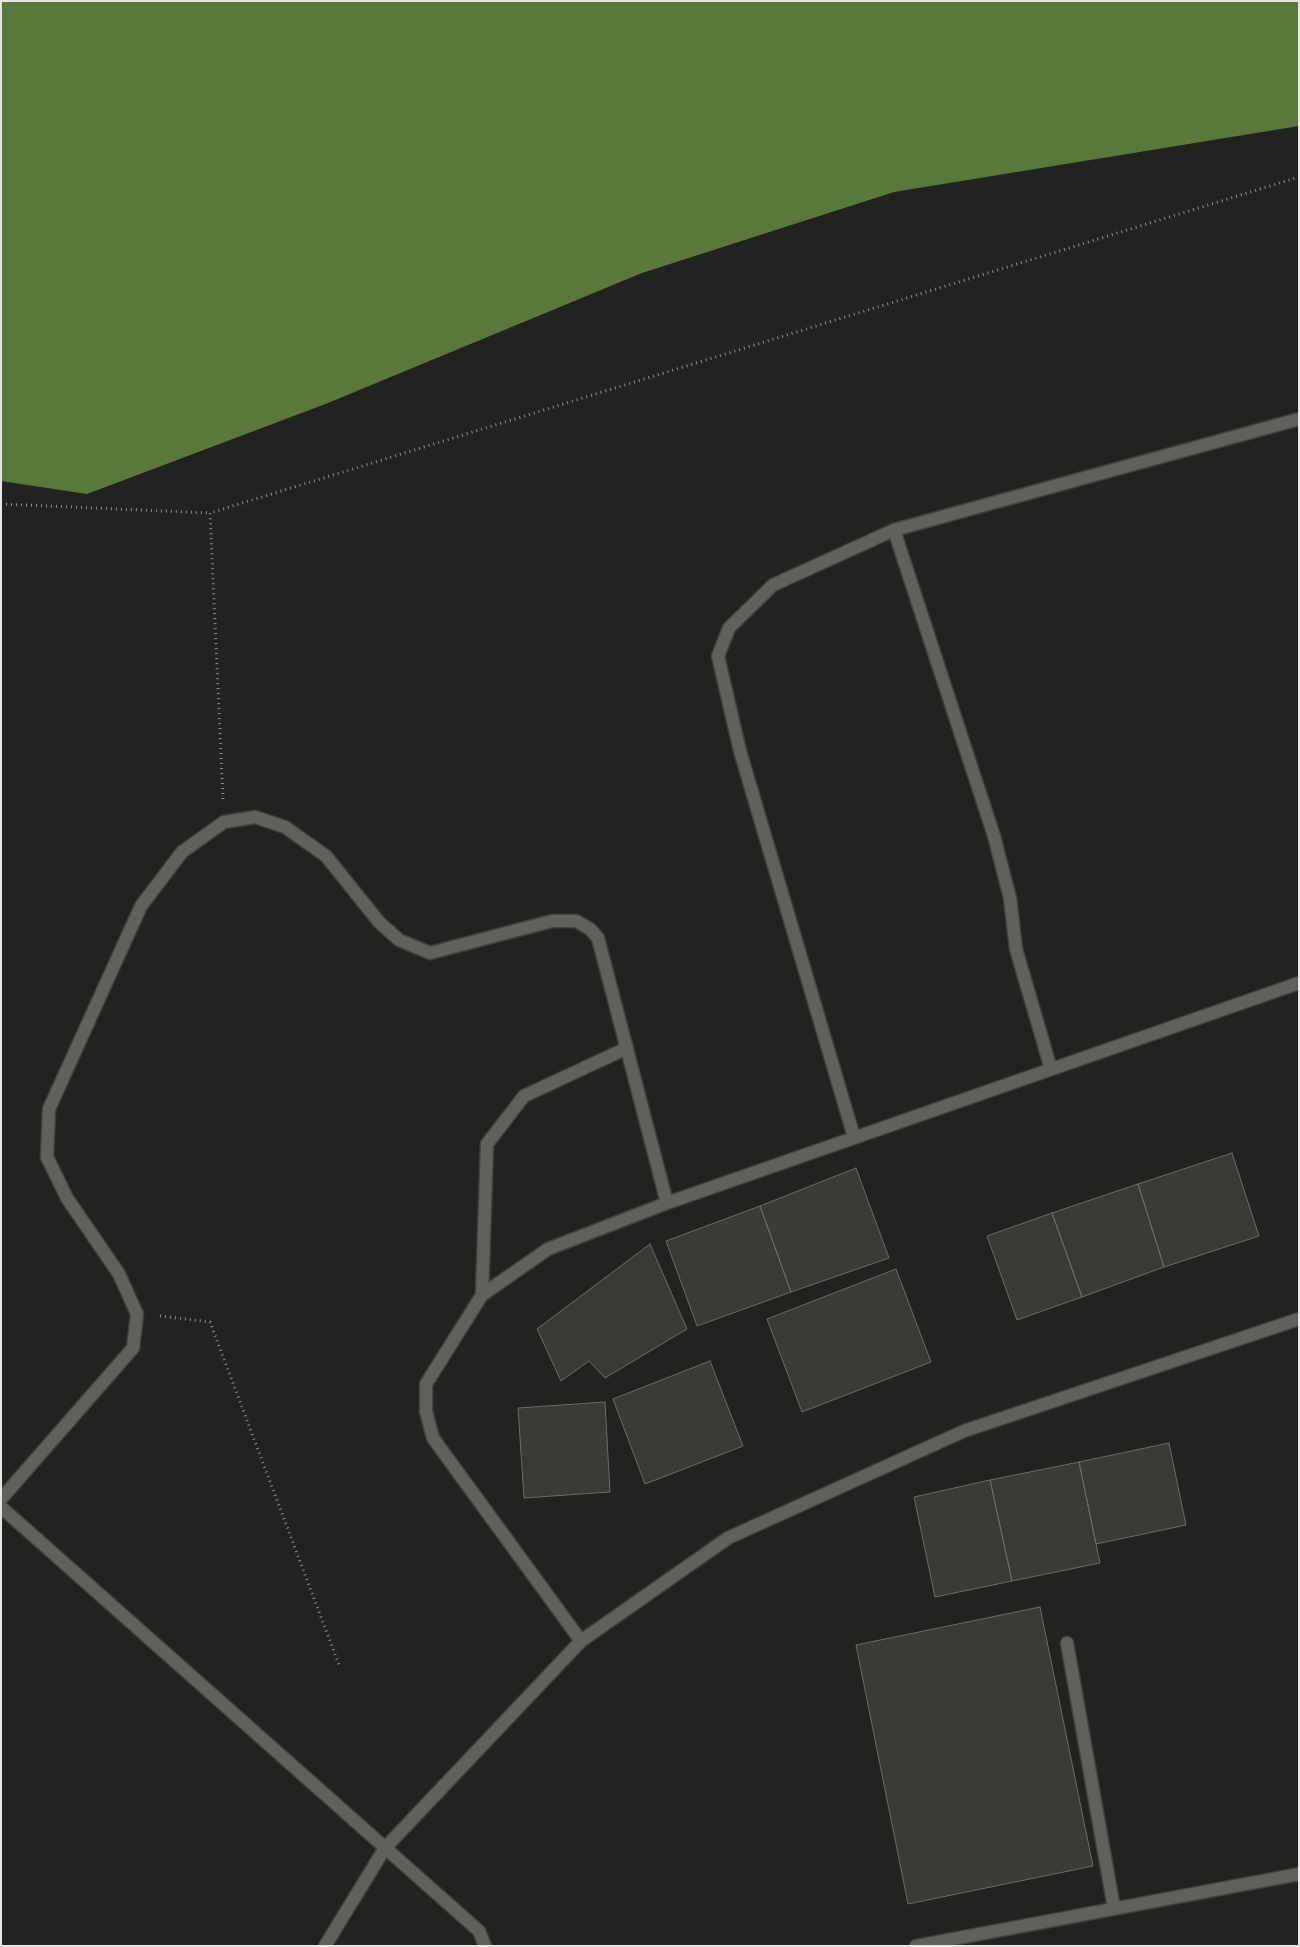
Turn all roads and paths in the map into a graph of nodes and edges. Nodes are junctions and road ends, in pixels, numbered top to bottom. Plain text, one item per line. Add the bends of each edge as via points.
1 (1299, 177) edge
2 (1299, 419) edge
3 (1, 504) edge
4 (210, 513) junction
5 (894, 530) junction
6 (224, 822) junction
7 (1299, 983) edge
8 (627, 1048) junction
9 (1051, 1069) junction
10 (854, 1138) junction
11 (667, 1203) junction
12 (482, 1296) junction
13 (137, 1314) junction
14 (1299, 1319) edge
15 (1, 1499) edge
16 (1, 1507) edge
17 (582, 1641) junction
18 (1067, 1643) dead end
19 (340, 1665) dead end
20 (385, 1848) junction
21 (1299, 1874) edge
22 (1114, 1908) junction
23 (326, 1946) edge
24 (485, 1946) edge
25 (916, 1946) edge

1 - 4 path
2 - 5 street
3 - 4 path
4 - 6 path
5 - 9 street via 994,836 1010,898 1016,949
5 - 10 street via 774,585 728,628 718,656 740,751
6 - 8 street via 255,817 285,827 326,856 379,922 400,940 430,954 552,921 576,921 598,938
6 - 13 street via 182,852 140,906 49,1110 48,1157 67,1198 119,1274
7 - 9 street
8 - 11 street
8 - 12 street via 524,1096 487,1144
9 - 10 street
10 - 11 street
11 - 12 street via 548,1249
12 - 17 street via 426,1384 426,1411 433,1438
13 - 15 street via 132,1348
13 - 19 path via 210,1322
14 - 17 street via 964,1431 728,1538
16 - 20 street
17 - 20 street
18 - 22 street
20 - 23 street
20 - 24 street via 479,1931
21 - 22 street
22 - 25 street

